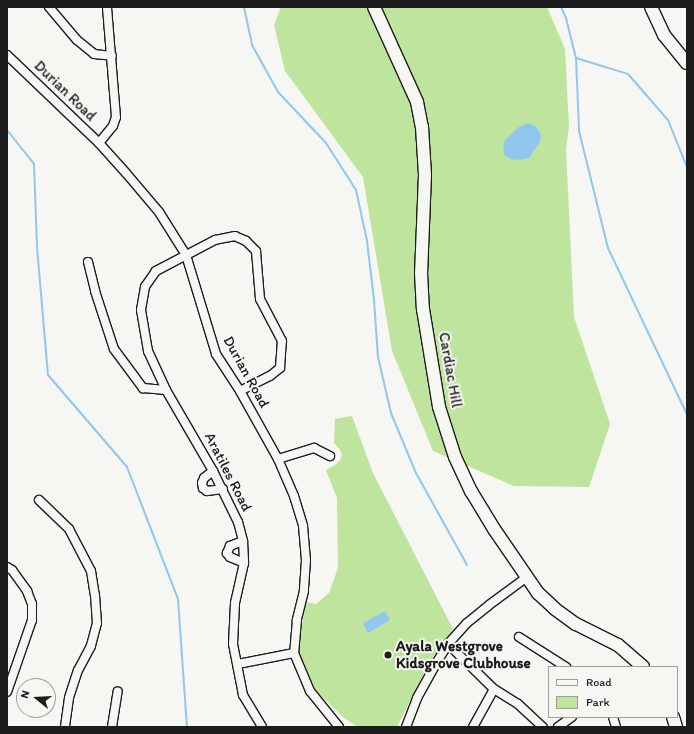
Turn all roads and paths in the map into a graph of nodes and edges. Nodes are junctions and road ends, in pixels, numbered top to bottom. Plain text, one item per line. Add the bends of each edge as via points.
1 (49, 7) edge
2 (107, 7) edge
3 (374, 7) edge
4 (650, 7) edge
5 (7, 55) edge
6 (112, 56) junction
7 (687, 63) edge
8 (100, 143) junction
9 (186, 255) junction
10 (88, 262) dead end
11 (166, 390) junction
12 (240, 391) junction
13 (330, 456) dead end
14 (278, 459) junction
15 (213, 471) junction
16 (223, 489) junction
17 (38, 500) dead end
18 (243, 541) junction
19 (244, 563) junction
20 (9, 571) edge
21 (527, 577) junction
22 (519, 637) dead end
23 (448, 644) junction
24 (294, 653) junction
25 (238, 664) junction
26 (564, 666) edge
27 (643, 666) edge
28 (494, 689) junction
29 (118, 691) dead end
30 (7, 692) edge
31 (571, 718) edge
32 (65, 727) edge
33 (112, 727) edge
34 (262, 727) edge
35 (339, 727) edge
36 (406, 727) edge
37 (473, 727) edge
38 (543, 727) edge
39 (558, 727) edge

1 - 6 street via 77,40 94,54
2 - 6 street
3 - 21 main road, Cardiac Hill via 417,102 422,127 426,175 421,273 423,309 439,407 446,432 471,491
4 - 7 main road via 664,35
5 - 8 street, Durian Road
6 - 8 street via 116,117 113,126
8 - 9 street, Durian Road via 158,212
9 - 11 street, Aratiles Road via 156,271 145,287 141,310 148,351
9 - 12 street, Durian Road via 216,354
9 - 12 street, Aratiles Road via 215,240 235,236 246,241 256,251 260,299 282,341 282,360 280,368 270,376
10 - 11 street via 114,349 143,388
11 - 15 street, Aratiles Road
12 - 14 street, Durian Road
13 - 14 street via 314,448
14 - 24 street, Durian Road via 304,526 304,591 297,620
15 - 16 street, Aratiles Road
15 - 16 street via 204,478 203,488 207,491
16 - 18 street, Aratiles Road via 238,522
17 - 32 street via 69,529 91,571 95,595 97,622 91,646 78,670 69,698
18 - 19 street, Aratiles Road
18 - 19 street via 230,546 227,553
19 - 25 street, Aratiles Road via 235,603 233,644
20 - 30 street via 27,591 32,604 32,620
21 - 23 street via 467,623
21 - 27 main road, Cardiac Hill via 538,593 555,609 576,624 618,646
22 - 26 street
23 - 28 street
23 - 36 street via 417,698
24 - 25 street
24 - 35 street, Durian Road via 310,691
25 - 34 street, Aratiles Road via 243,695
28 - 37 street
28 - 38 street via 518,704
29 - 33 street
31 - 39 street

